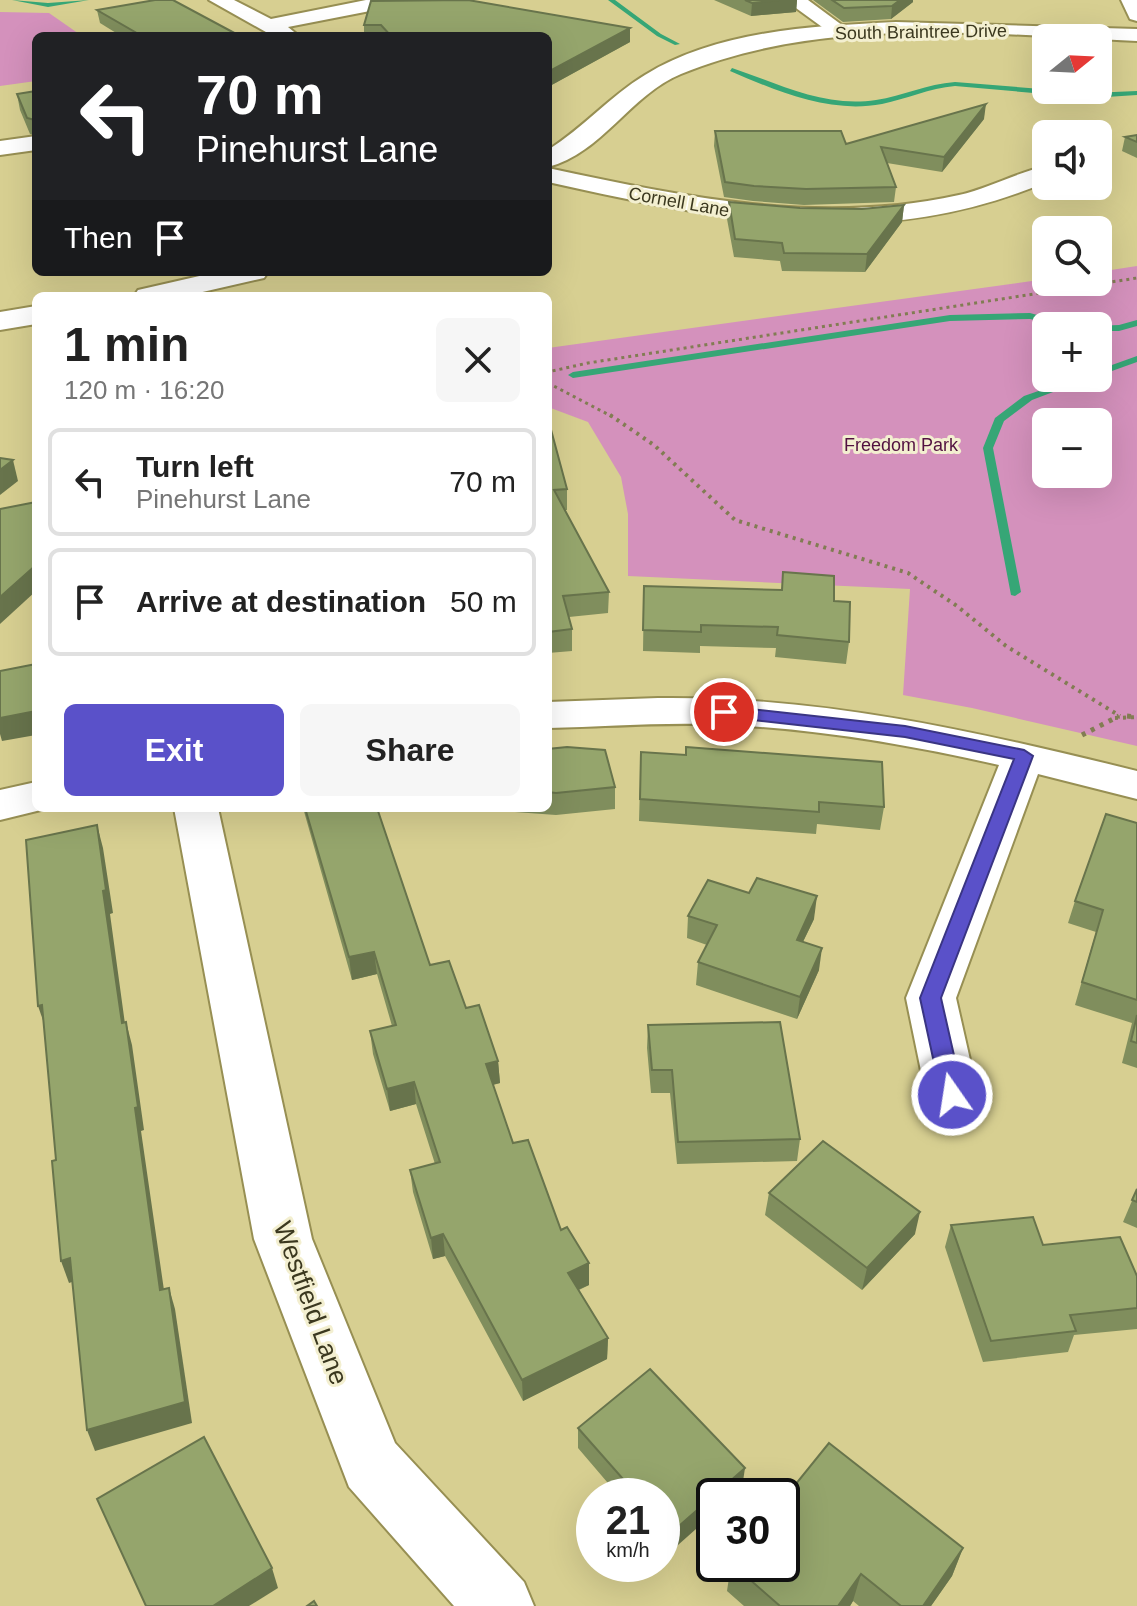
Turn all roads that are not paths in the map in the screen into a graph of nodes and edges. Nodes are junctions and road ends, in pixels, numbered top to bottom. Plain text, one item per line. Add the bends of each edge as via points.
1 (219, 0) edge
2 (795, 0) edge
3 (1131, 0) edge
4 (415, 1) edge
5 (1137, 15) edge
6 (269, 25) junction
7 (840, 31) junction
8 (282, 32) edge
9 (1137, 35) edge
10 (32, 144) edge
11 (0, 148) edge
12 (552, 157) edge
13 (552, 176) edge
14 (1032, 180) edge
15 (236, 276) edge
16 (166, 292) edge
17 (32, 316) edge
18 (0, 321) edge
19 (552, 715) edge
20 (1024, 756) junction
21 (1137, 785) edge
22 (32, 798) edge
23 (0, 805) edge
24 (197, 812) edge
25 (952, 1095) dead end
26 (500, 1606) edge

1 - 6 street
2 - 7 street
3 - 5 street
4 - 6 street
6 - 8 street
7 - 9 street, South Braintree Drive
7 - 12 street, South Braintree Drive via 733,49 677,67 648,82 586,136
10 - 11 street
13 - 14 street, Cornell Lane via 671,203 781,215 879,214 934,207
15 - 16 street
17 - 18 street
19 - 20 street via 724,712 905,732
20 - 21 street
20 - 25 street via 931,998
22 - 23 street
24 - 26 street, Westfield Lane via 283,1239 372,1465

